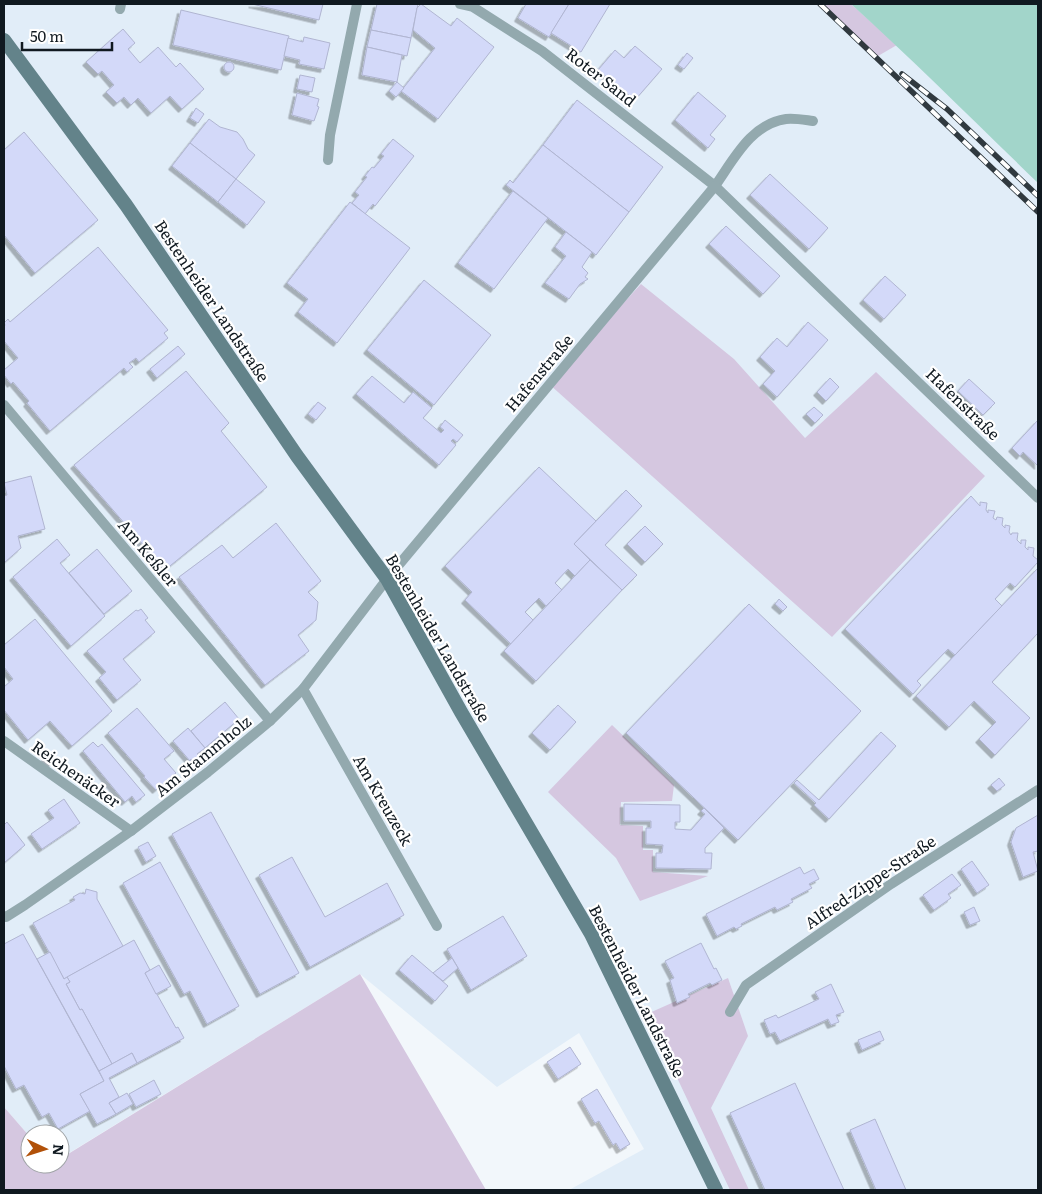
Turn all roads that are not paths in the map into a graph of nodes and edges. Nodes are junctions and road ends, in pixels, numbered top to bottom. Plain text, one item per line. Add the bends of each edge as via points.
1 (357, 4) edge
2 (460, 4) edge
3 (4, 40) edge
4 (813, 121) dead end
5 (328, 160) dead end
6 (715, 186) junction
7 (4, 404) edge
8 (1038, 498) edge
9 (387, 579) junction
10 (302, 689) junction
11 (270, 721) junction
12 (4, 741) edge
13 (1038, 790) edge
14 (131, 831) junction
15 (4, 916) edge
16 (437, 926) dead end
17 (730, 1012) dead end
18 (716, 1190) edge

1 - 5 street via 330,135
2 - 6 street, Roter Sand via 473,7 542,51
3 - 9 main road, Bestenheider Landstraße via 126,204 297,456
4 - 6 street, Hafenstraße via 786,119 764,126 746,142
6 - 8 street, Hafenstraße
6 - 9 street, Hafenstraße
7 - 11 street, Am Keßler
9 - 10 street, Am Stammholz
9 - 18 main road, Bestenheider Landstraße via 591,934
10 - 11 street, Am Stammholz
10 - 16 street, Am Kreuzeck
11 - 14 street, Am Stammholz
12 - 14 street, Reichenäcker
13 - 17 street, Alfred-Zippe-Straße via 891,884 746,985
14 - 15 street, Am Stammholz via 25,905

